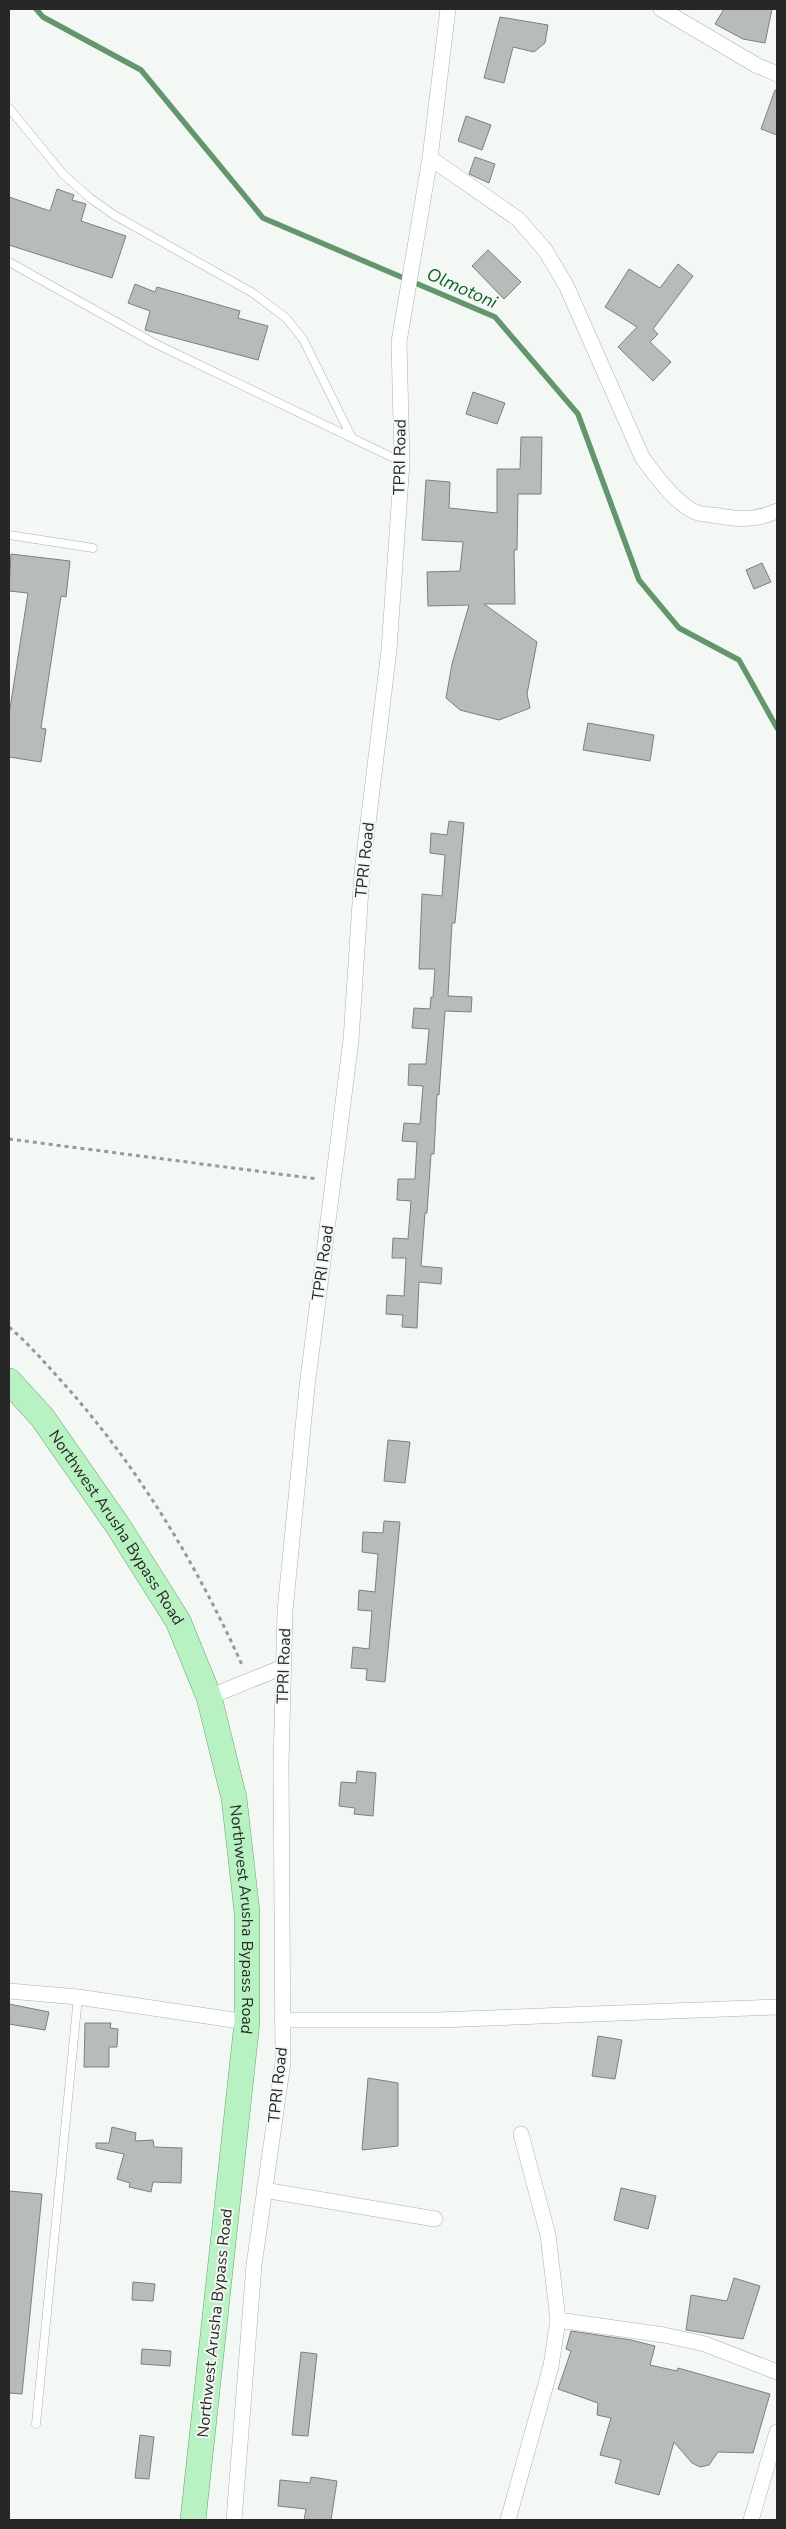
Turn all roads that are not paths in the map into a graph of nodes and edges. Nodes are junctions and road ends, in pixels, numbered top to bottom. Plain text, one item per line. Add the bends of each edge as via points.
1 (448, 9) edge
2 (661, 9) edge
3 (777, 74) edge
4 (9, 108) edge
5 (430, 158) junction
6 (9, 262) edge
7 (350, 436) junction
8 (402, 462) junction
9 (777, 511) edge
10 (9, 535) edge
11 (93, 548) dead end
12 (9, 1381) edge
13 (283, 1667) junction
14 (209, 1697) junction
15 (9, 1991) edge
16 (78, 1997) junction
17 (777, 2007) edge
18 (282, 2020) junction
19 (247, 2022) junction
20 (521, 2134) dead end
21 (264, 2190) junction
22 (435, 2219) dead end
23 (558, 2320) junction
24 (777, 2372) edge
25 (36, 2424) dead end
26 (777, 2432) edge
27 (193, 2520) edge
28 (234, 2520) edge
29 (508, 2520) edge
30 (750, 2520) edge

1 - 5 street, TPRI Road
2 - 3 street
4 - 7 lane via 63,174 90,198 114,215 253,293 286,318 303,339
5 - 8 street, TPRI Road via 399,342
5 - 9 street via 518,219 545,250 566,285 642,456 657,478 697,512 756,519
6 - 7 lane via 154,343
7 - 8 lane
8 - 13 street, TPRI Road via 389,650 362,873 351,1040 307,1387 285,1611
10 - 11 lane
12 - 14 main road, Northwest Arusha Bypass Road via 42,1417 123,1534 178,1621
13 - 14 street
13 - 18 street, TPRI Road via 280,1764
14 - 19 main road, Northwest Arusha Bypass Road via 234,1798 247,1912
15 - 16 street
16 - 19 street
16 - 25 lane
17 - 18 street via 438,2020
18 - 21 street, TPRI Road via 283,2062
19 - 27 main road, Northwest Arusha Bypass Road
20 - 23 street via 548,2235
21 - 22 street
21 - 28 street, TPRI Road via 254,2265
23 - 24 street via 705,2344
23 - 29 street via 551,2366
26 - 30 street

